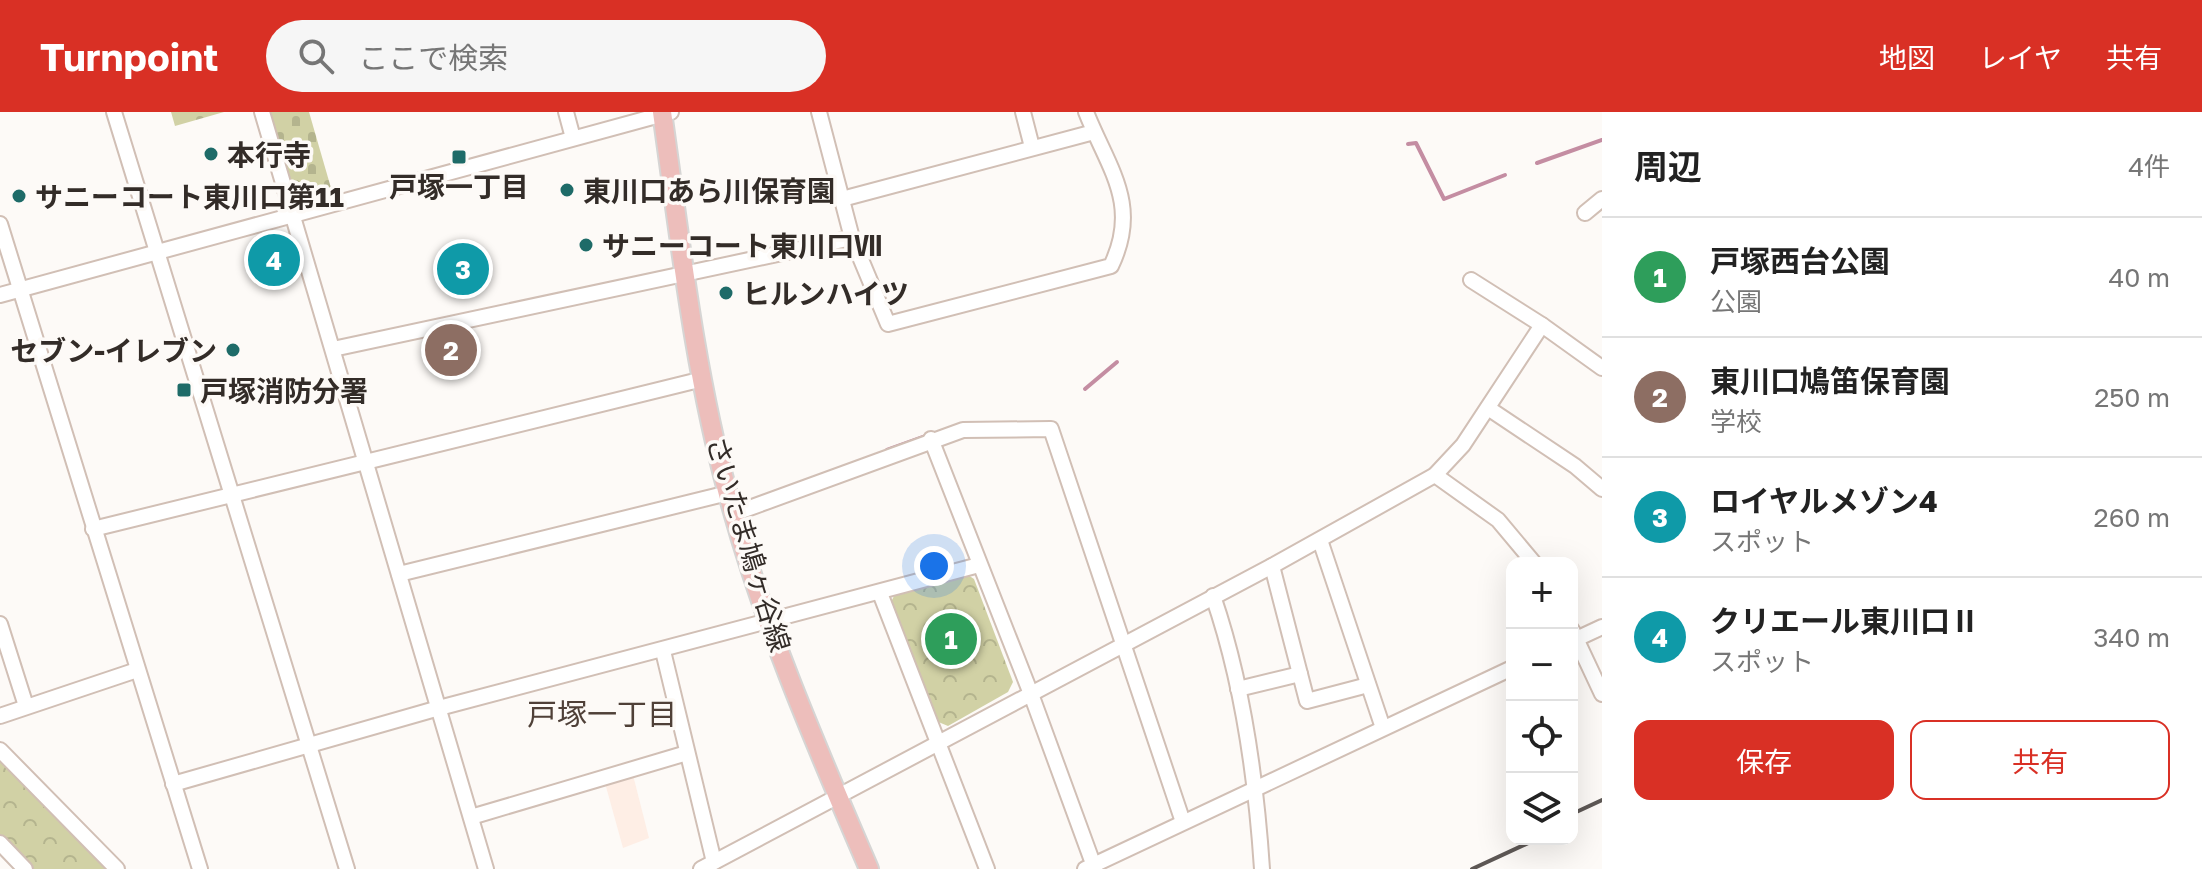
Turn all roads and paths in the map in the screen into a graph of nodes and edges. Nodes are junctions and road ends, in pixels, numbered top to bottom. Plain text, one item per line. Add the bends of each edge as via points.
1 (114, 112) edge
2 (262, 112) edge
3 (566, 112) edge
4 (819, 112) edge
5 (1023, 112) edge
6 (1086, 112) edge
7 (665, 113) edge
8 (1094, 132) junction
9 (573, 138) junction
10 (1032, 147) junction
11 (842, 199) junction
12 (1602, 199) edge
13 (1585, 213) dead end
14 (294, 216) junction
15 (0, 224) edge
16 (852, 238) junction
17 (157, 253) junction
18 (686, 272) junction
19 (1471, 280) dead end
20 (20, 290) junction
21 (0, 295) edge
22 (1542, 325) junction
23 (333, 349) junction
24 (1602, 368) edge
25 (703, 379) junction
26 (1488, 408) junction
27 (931, 439) junction
28 (365, 461) junction
29 (1435, 475) junction
30 (1602, 489) edge
31 (231, 493) junction
32 (728, 493) junction
33 (733, 514) junction
34 (93, 529) junction
35 (1320, 540) junction
36 (1529, 557) edge
37 (979, 565) junction
38 (1272, 566) junction
39 (399, 574) junction
40 (880, 593) junction
41 (1213, 596) junction
42 (770, 621) junction
43 (0, 624) edge
44 (1602, 627) edge
45 (1578, 635) edge
46 (1123, 643) junction
47 (1578, 644) edge
48 (663, 651) junction
49 (137, 670) junction
50 (1506, 671) edge
51 (1300, 674) junction
52 (1368, 685) junction
53 (1238, 689) junction
54 (1031, 694) junction
55 (1602, 694) edge
56 (26, 706) junction
57 (439, 708) junction
58 (0, 716) edge
59 (1383, 728) junction
60 (308, 743) junction
61 (936, 744) junction
62 (0, 750) edge
63 (687, 753) junction
64 (173, 784) junction
65 (1253, 789) junction
66 (837, 795) junction
67 (471, 817) junction
68 (1183, 822) junction
69 (0, 843) edge
70 (707, 865) edge
71 (194, 867) edge
72 (1091, 868) edge
73 (1263, 868) edge
74 (25, 869) edge
75 (117, 869) edge
76 (347, 869) edge
77 (486, 869) edge
78 (869, 869) edge
79 (987, 869) edge

1 - 17 street
2 - 14 street
3 - 9 street
4 - 11 street
5 - 10 street
6 - 8 street
7 - 9 street
7 - 18 main road, さいたま鳩ヶ谷線
8 - 10 street
8 - 16 street via 1116,177 1125,213 1111,266 888,324
9 - 14 street
10 - 11 street
11 - 16 street
12 - 13 street
14 - 17 street
14 - 23 street
15 - 20 street
16 - 18 street
17 - 20 street
17 - 31 street
18 - 23 street
18 - 25 main road, さいたま鳩ヶ谷線
19 - 22 street
20 - 21 street
20 - 34 street
22 - 24 street
22 - 26 street
23 - 28 street
25 - 28 street
25 - 32 main road, さいたま鳩ヶ谷線
26 - 29 street
26 - 30 street
27 - 33 street
27 - 37 street
27 - 46 street via 983,427 1051,429
28 - 31 street
28 - 39 street
29 - 35 street
29 - 36 street via 1498,520
31 - 34 street
31 - 60 street
32 - 33 main road, さいたま鳩ヶ谷線
32 - 39 street
33 - 42 main road, さいたま鳩ヶ谷線
34 - 49 street
35 - 38 street
35 - 52 street
37 - 40 street
37 - 54 street
38 - 41 street
38 - 51 street
39 - 57 street
40 - 42 street
40 - 61 street
41 - 46 street
41 - 53 street
42 - 48 street
42 - 66 main road, さいたま鳩ヶ谷線
43 - 56 street
44 - 45 street
46 - 54 street
46 - 68 street
47 - 55 street
48 - 57 street
48 - 63 street
49 - 56 street
49 - 64 street
50 - 59 street
51 - 52 street via 1307,701
51 - 53 street
52 - 59 street
53 - 65 street
54 - 61 street
54 - 72 street
56 - 58 street
57 - 60 street
57 - 67 street
59 - 65 street
60 - 64 street
60 - 76 street
61 - 66 street
61 - 79 street
62 - 75 street
63 - 67 street
63 - 70 street
64 - 71 street
65 - 68 street
65 - 73 street
66 - 70 street
66 - 78 main road, さいたま鳩ヶ谷線
67 - 77 street
68 - 72 street
69 - 74 street

